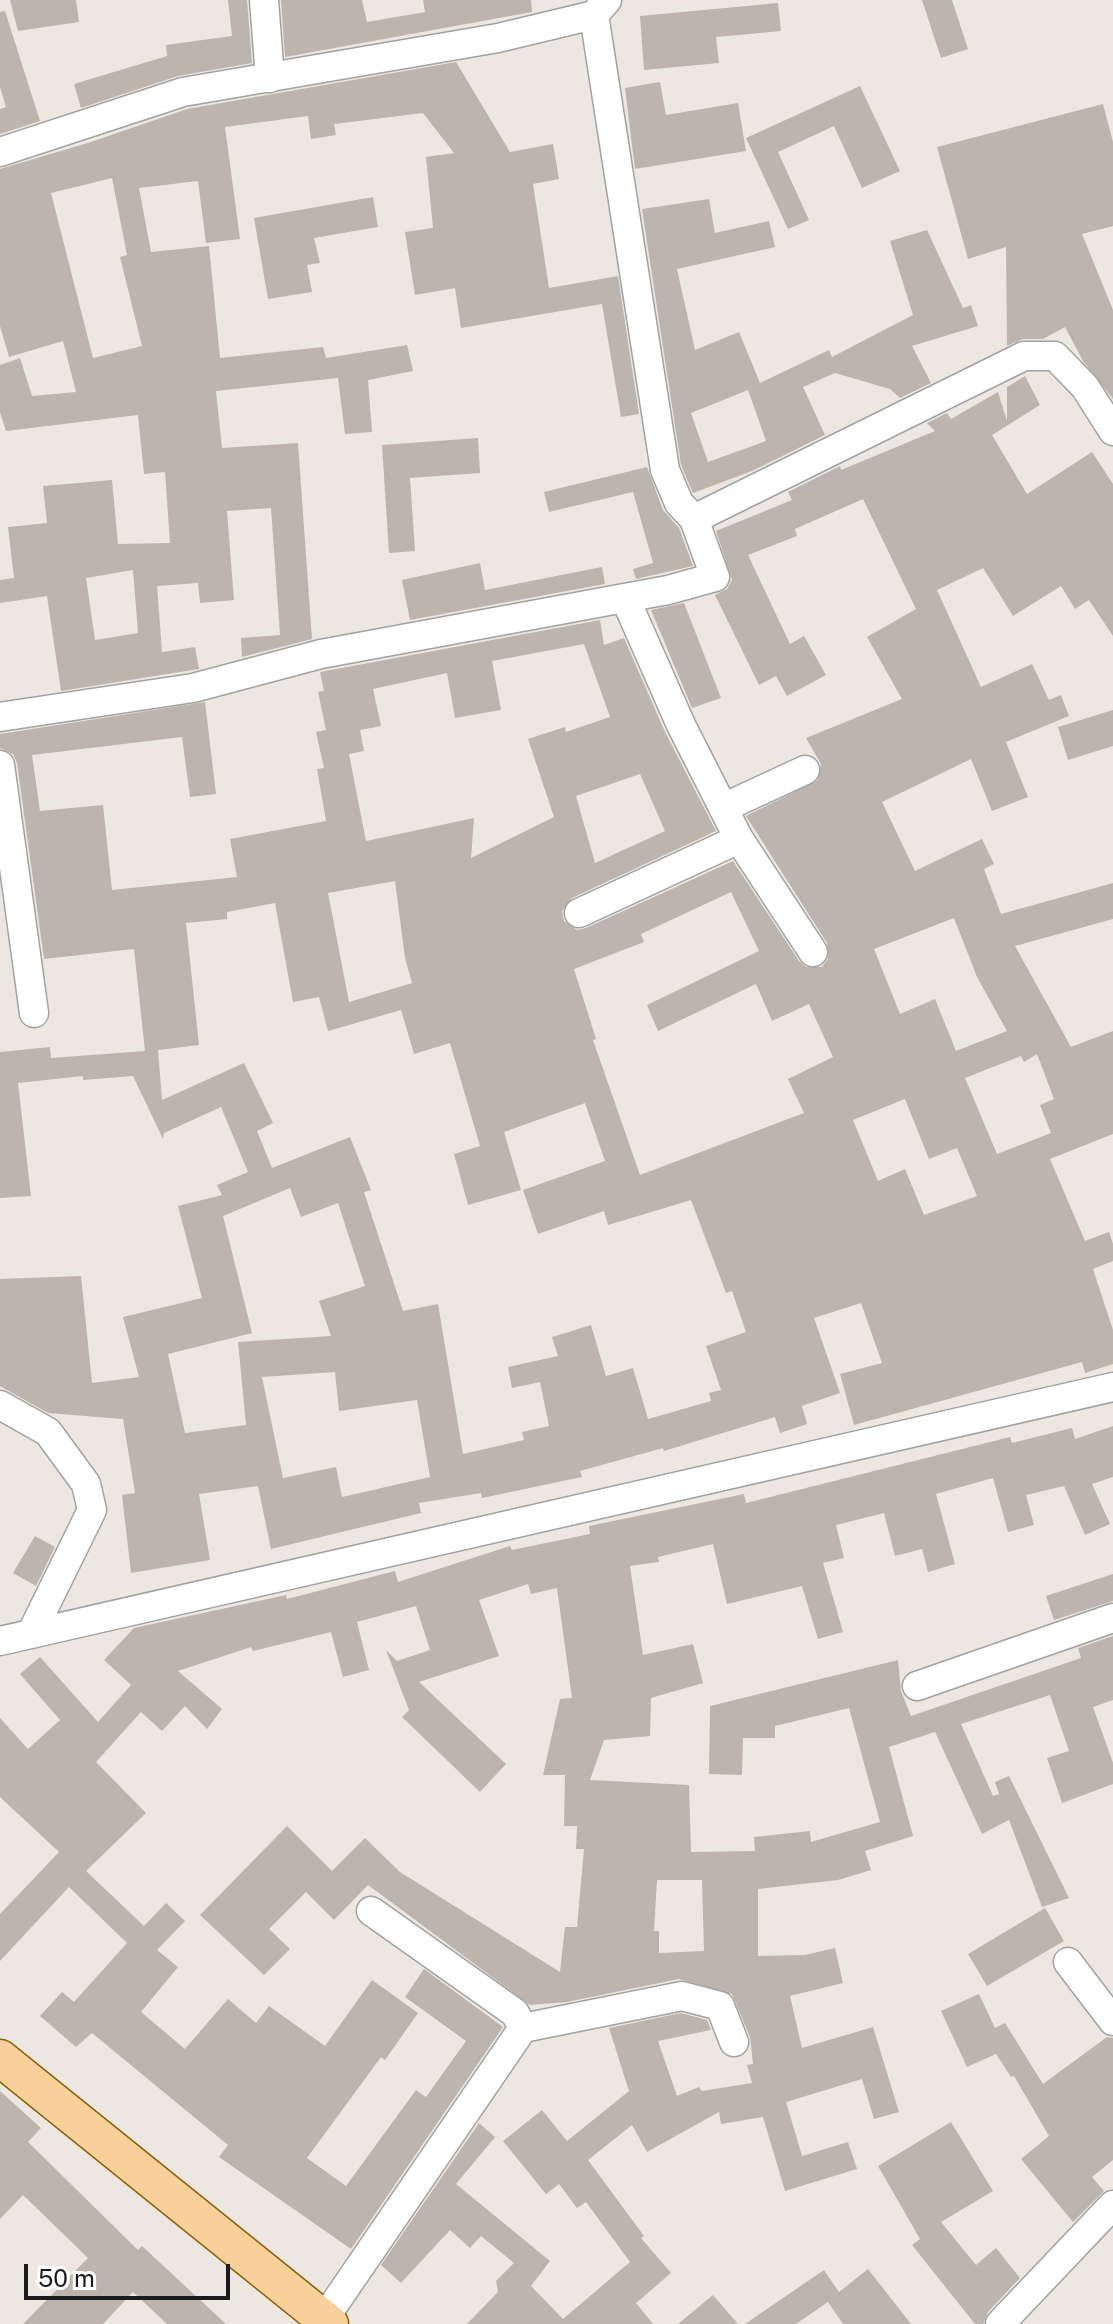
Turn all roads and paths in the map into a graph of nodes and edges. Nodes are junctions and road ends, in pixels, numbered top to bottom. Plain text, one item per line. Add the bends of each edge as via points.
1 (264, 0) edge
2 (600, 7) edge
3 (270, 78) junction
4 (0, 152) edge
5 (1113, 431) edge
6 (694, 519) junction
7 (625, 598) junction
8 (0, 717) edge
9 (0, 765) edge
10 (805, 770) dead end
11 (723, 808) junction
12 (739, 839) junction
13 (579, 913) dead end
14 (813, 952) dead end
15 (34, 1013) dead end
16 (1113, 1387) edge
17 (0, 1405) edge
18 (1113, 1618) edge
19 (31, 1634) junction
20 (0, 1641) edge
21 (917, 1686) dead end
22 (371, 1911) dead end
23 (1068, 1962) dead end
24 (1113, 2021) edge
25 (523, 2028) junction
26 (734, 2042) dead end
27 (0, 2058) edge
28 (1113, 2205) edge
29 (327, 2322) edge
30 (1000, 2324) edge

1 - 3 street
2 - 3 street via 498,38
2 - 6 street via 665,470 679,503
3 - 4 street via 183,92
5 - 6 street via 1085,387 1055,356 1024,356
6 - 7 street via 715,577
7 - 8 street via 321,654 193,688
7 - 11 street
9 - 15 street
10 - 11 street
11 - 12 street
12 - 13 street
12 - 14 street
16 - 19 street
17 - 19 street via 48,1432 86,1484 92,1510
18 - 21 street
19 - 20 street
22 - 25 street via 515,2013
23 - 24 street
25 - 26 street via 682,1996 720,2006
25 - 29 street
27 - 29 main road
28 - 30 street

